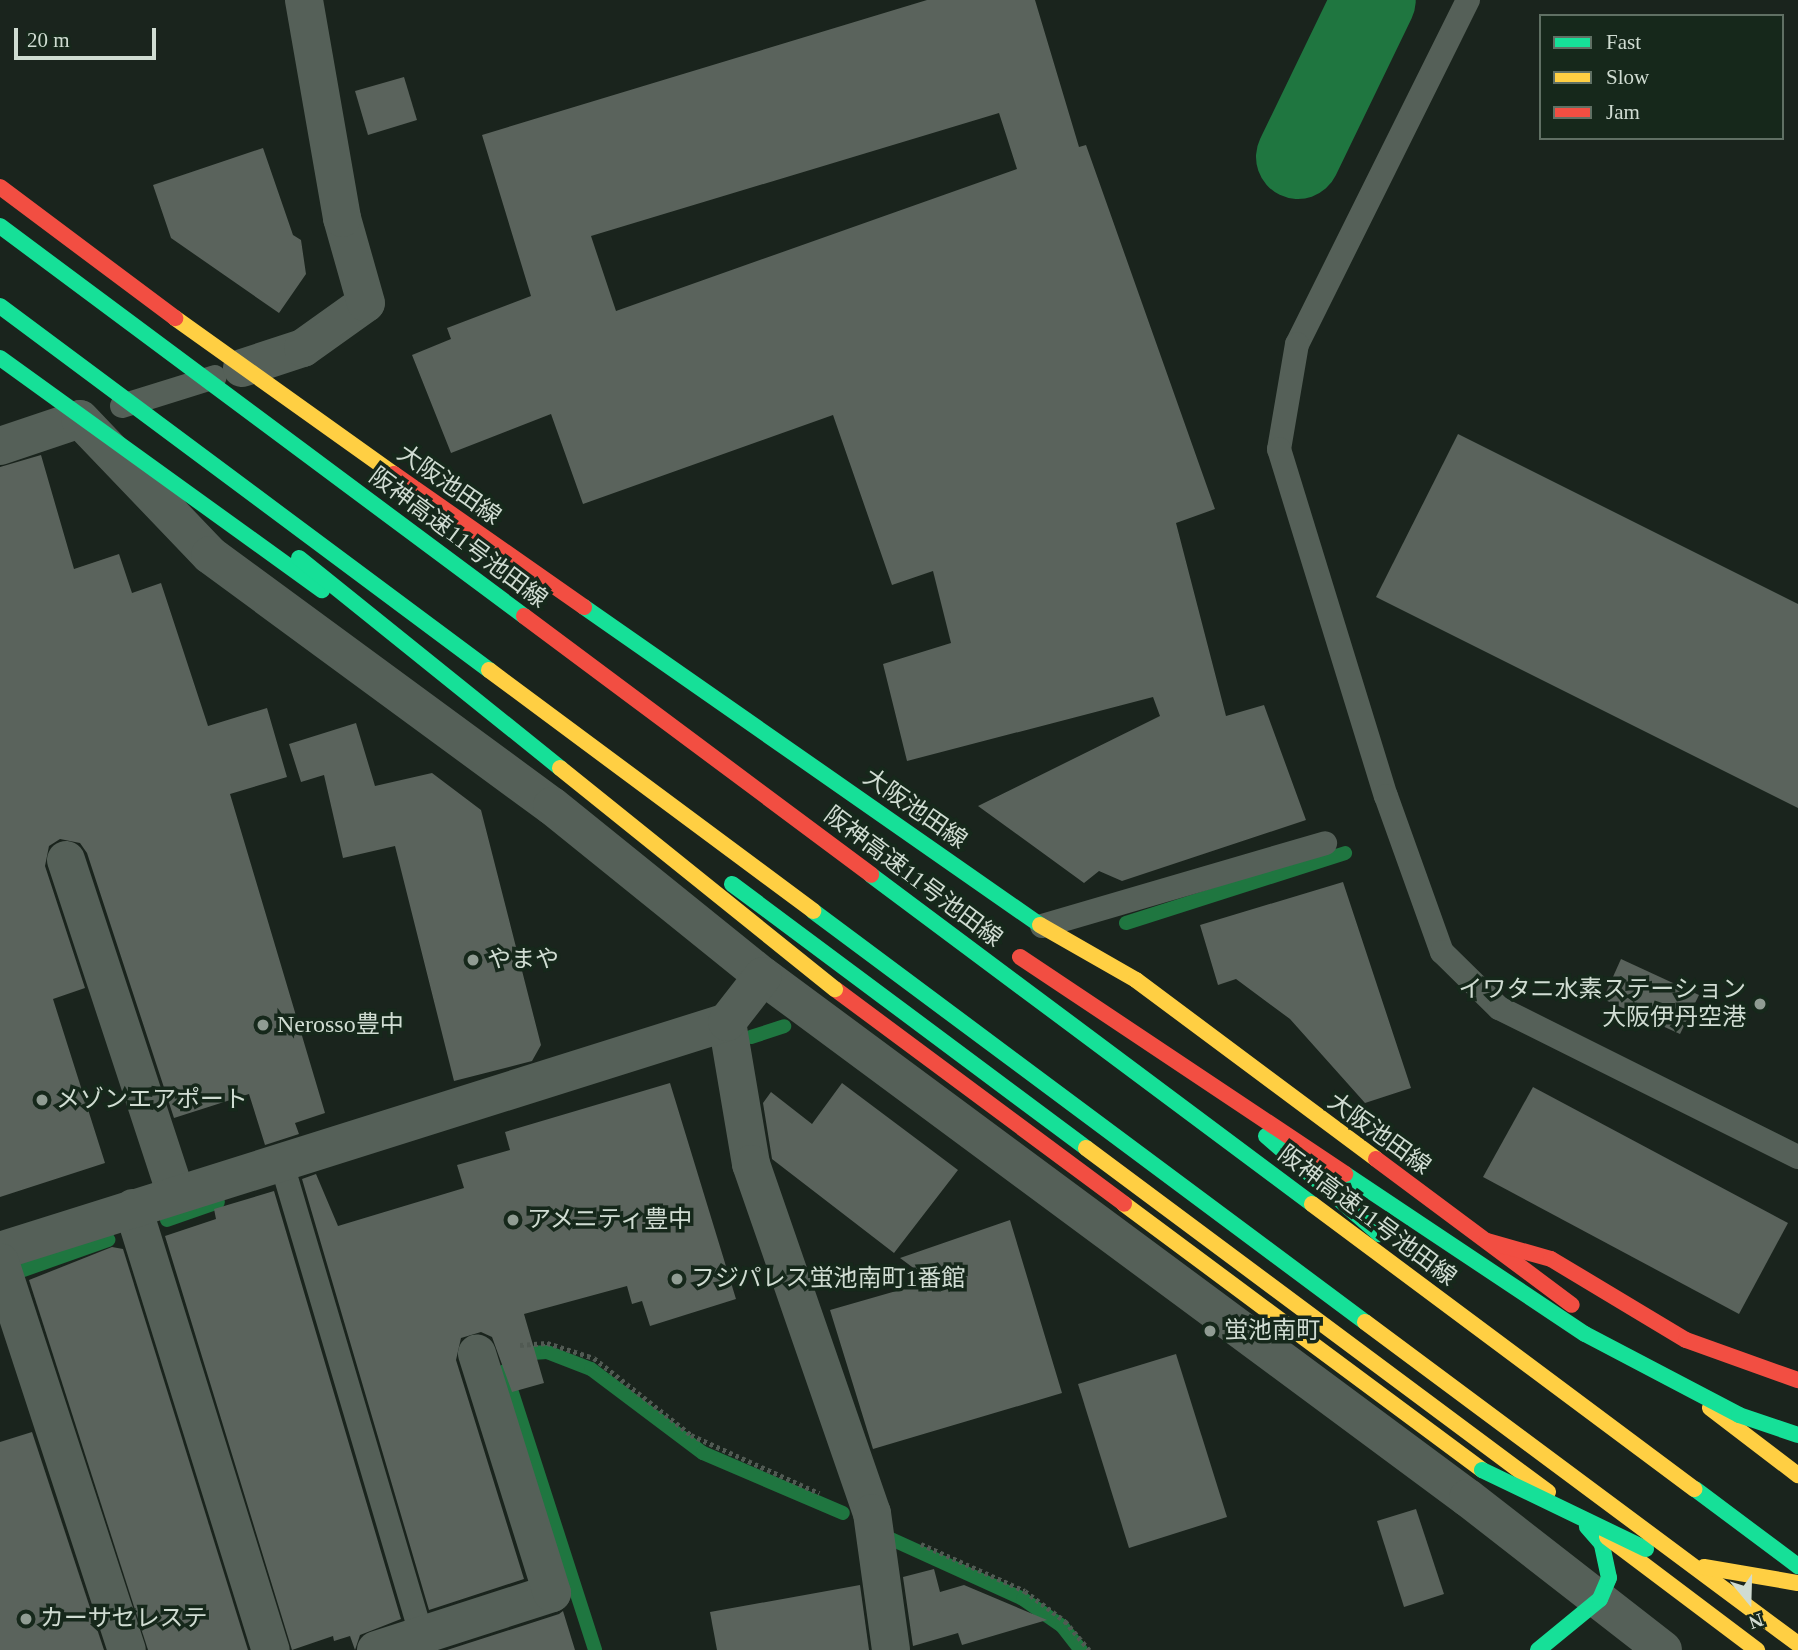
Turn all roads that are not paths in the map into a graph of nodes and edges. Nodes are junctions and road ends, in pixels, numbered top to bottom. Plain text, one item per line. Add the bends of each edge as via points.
1 (304, 0) edge
2 (1468, 0) edge
3 (0, 187) edge
4 (0, 226) edge
5 (0, 306) edge
6 (61, 352) junction
7 (0, 358) edge
8 (242, 368) junction
9 (80, 419) junction
10 (0, 446) edge
11 (788, 812) junction
12 (1325, 843) dead end
13 (66, 860) dead end
14 (1042, 926) junction
15 (977, 930) dead end
16 (1001, 945) dead end
17 (763, 976) junction
18 (1136, 980) junction
19 (727, 1022) junction
20 (1798, 1157) edge
21 (281, 1161) junction
22 (176, 1194) junction
23 (133, 1208) junction
24 (1485, 1241) junction
25 (0, 1251) edge
26 (0, 1262) edge
27 (493, 1350) road end
28 (1798, 1380) edge
29 (1798, 1435) edge
30 (1798, 1475) edge
31 (1570, 1508) junction
32 (1798, 1567) edge
33 (1798, 1583) edge
34 (1600, 1599) junction
35 (1798, 1626) edge
36 (423, 1643) edge
37 (1798, 1644) edge
38 (128, 1650) edge
39 (271, 1650) edge
40 (376, 1650) edge
41 (891, 1650) edge
42 (1538, 1650) edge
43 (1663, 1650) edge
44 (1757, 1650) edge
45 (1782, 1650) edge

1 - 8 street via 342,218 366,303 303,348
2 - 20 lane via 1297,344 1279,449 1386,796 1442,952 1499,1008
3 - 8 main road, 大阪池田線
4 - 11 main road, 阪神高速11号池田線, bridge
5 - 6 main road, bridge
6 - 33 main road, bridge via 357,609 661,854 1398,1414 1482,1470 1641,1548 1730,1574
6 - 37 main road, bridge
7 - 9 main road
8 - 9 lane
8 - 14 main road, 大阪池田線
9 - 10 street
9 - 17 street via 210,555 552,806
9 - 31 main road via 575,769
11 - 15 main road, bridge
11 - 32 main road, 阪神高速11号池田線, bridge
12 - 14 lane
13 - 22 street
14 - 18 main road, 大阪池田線
16 - 29 main road, bridge via 1585,1334 1739,1415
17 - 19 street
17 - 34 street
18 - 24 main road, 大阪池田線
18 - 32 main road via 1142,1011 1175,1054 1404,1256 1758,1530
19 - 21 street
19 - 41 street via 751,1164 872,1518
21 - 22 street
21 - 36 lane
22 - 23 street
23 - 25 street
23 - 39 street
24 - 28 main road via 1551,1259 1686,1340
24 - 30 main road, 大阪池田線
26 - 38 street
27 - 36 street via 552,1592
31 - 34 main road via 1602,1544 1609,1563
31 - 44 main road
34 - 42 main road
34 - 43 street
35 - 45 main road
36 - 40 street

